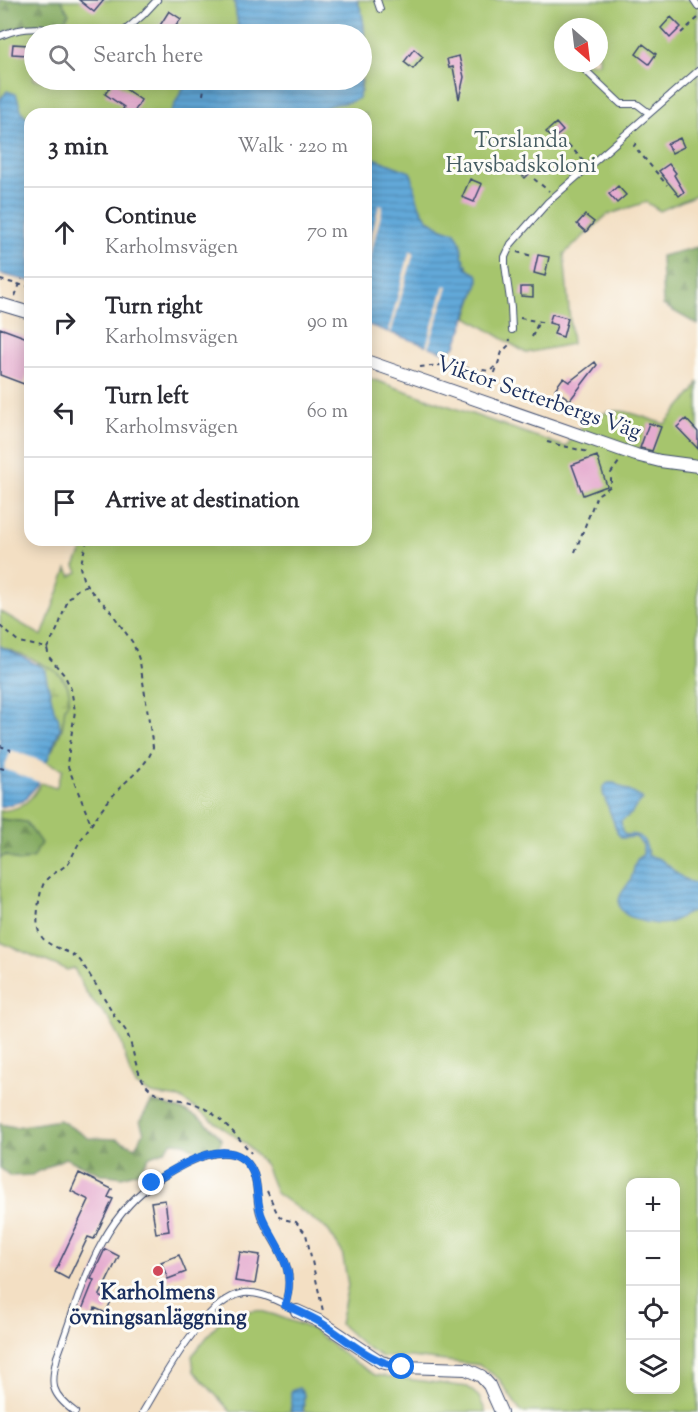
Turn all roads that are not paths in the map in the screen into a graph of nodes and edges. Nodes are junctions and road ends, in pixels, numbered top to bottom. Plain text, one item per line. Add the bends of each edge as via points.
1 (157, 0) edge
2 (377, 0) edge
3 (694, 0) edge
4 (698, 6) edge
5 (380, 9) dead end
6 (133, 24) edge
7 (24, 28) edge
8 (0, 36) edge
9 (698, 70) edge
10 (587, 72) edge
11 (649, 113) junction
12 (5, 306) edge
13 (24, 311) edge
14 (512, 330) road end
15 (372, 363) edge
16 (698, 466) edge
17 (291, 1308) junction
18 (75, 1412) edge
19 (143, 1412) edge
20 (501, 1412) edge

1 - 6 lane
2 - 5 lane
3 - 4 lane
7 - 8 lane
9 - 11 lane
10 - 11 lane via 621,104 638,104
11 - 14 lane via 555,196 508,249 505,265
12 - 13 street
15 - 16 street, Viktor Setterbergs Väg via 631,453
17 - 18 lane via 283,1253 261,1216 250,1167 233,1154 219,1152 185,1163 152,1183 125,1207 93,1259 53,1374 52,1386
17 - 19 lane via 252,1293 221,1303 172,1362
17 - 20 street via 392,1365 466,1369 481,1376

